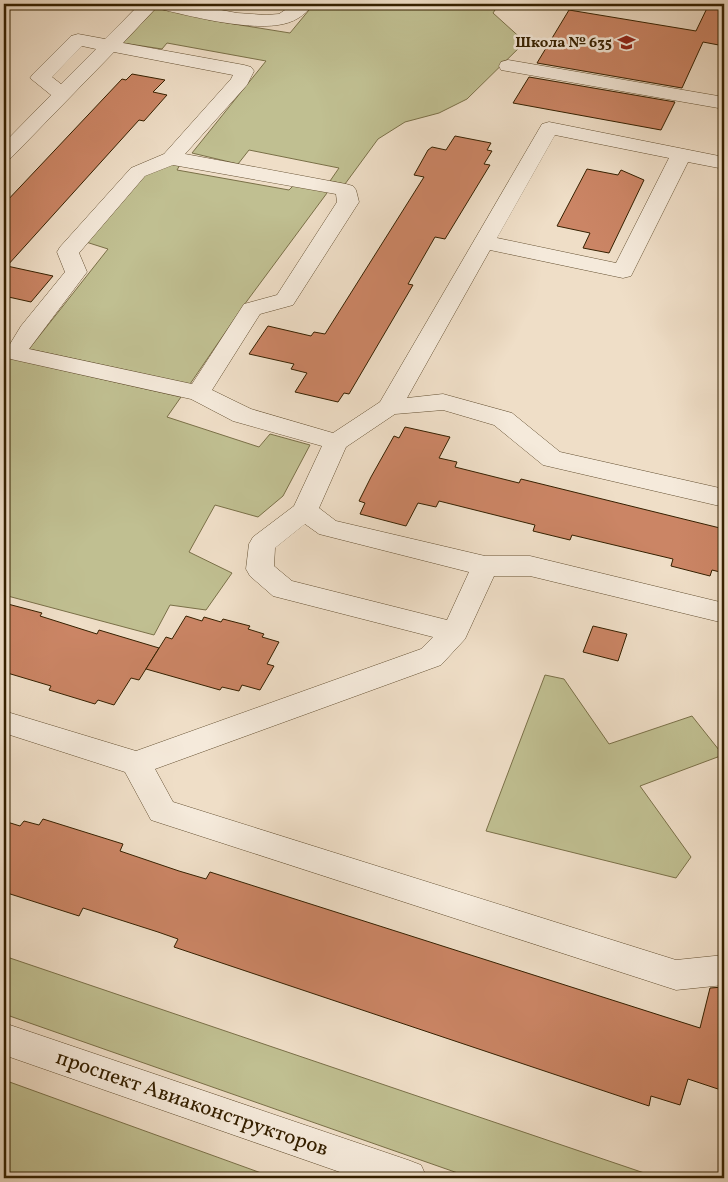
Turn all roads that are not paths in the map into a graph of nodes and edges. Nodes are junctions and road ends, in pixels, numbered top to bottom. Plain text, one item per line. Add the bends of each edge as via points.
1 (150, 4) edge
2 (162, 4) edge
3 (304, 4) edge
4 (109, 46) junction
5 (508, 66) dead end
6 (63, 94) junction
7 (724, 103) edge
8 (4, 154) edge
9 (681, 155) junction
10 (171, 158) junction
11 (724, 163) edge
12 (483, 242) junction
13 (9, 352) edge
14 (198, 392) junction
15 (389, 407) junction
16 (336, 442) junction
17 (724, 498) edge
18 (305, 511) junction
19 (485, 566) junction
20 (724, 614) edge
21 (454, 632) junction
22 (4, 722) edge
23 (136, 763) junction
24 (724, 970) edge
25 (4, 1039) edge
26 (408, 1178) edge

1 - 4 street
2 - 3 street via 260,21 280,20 297,13
4 - 6 street
4 - 6 street via 78,40 40,78
4 - 10 street via 244,71 240,81
5 - 7 street
6 - 8 street
9 - 11 street
9 - 12 street via 548,128
9 - 12 street via 623,271
10 - 13 street via 138,172 68,252 76,272
10 - 14 street via 346,190 348,202 285,300 252,309
12 - 15 street
13 - 14 street
14 - 16 street via 242,415
15 - 16 street
15 - 17 street via 443,402 503,419 552,459
16 - 18 street
18 - 19 street via 328,528
18 - 21 street via 262,544 260,568 283,589
19 - 20 street via 530,566
19 - 21 street
21 - 23 street via 431,657
22 - 23 street
23 - 24 street via 162,811 676,974
25 - 26 street, проспект Авиаконструкторов

